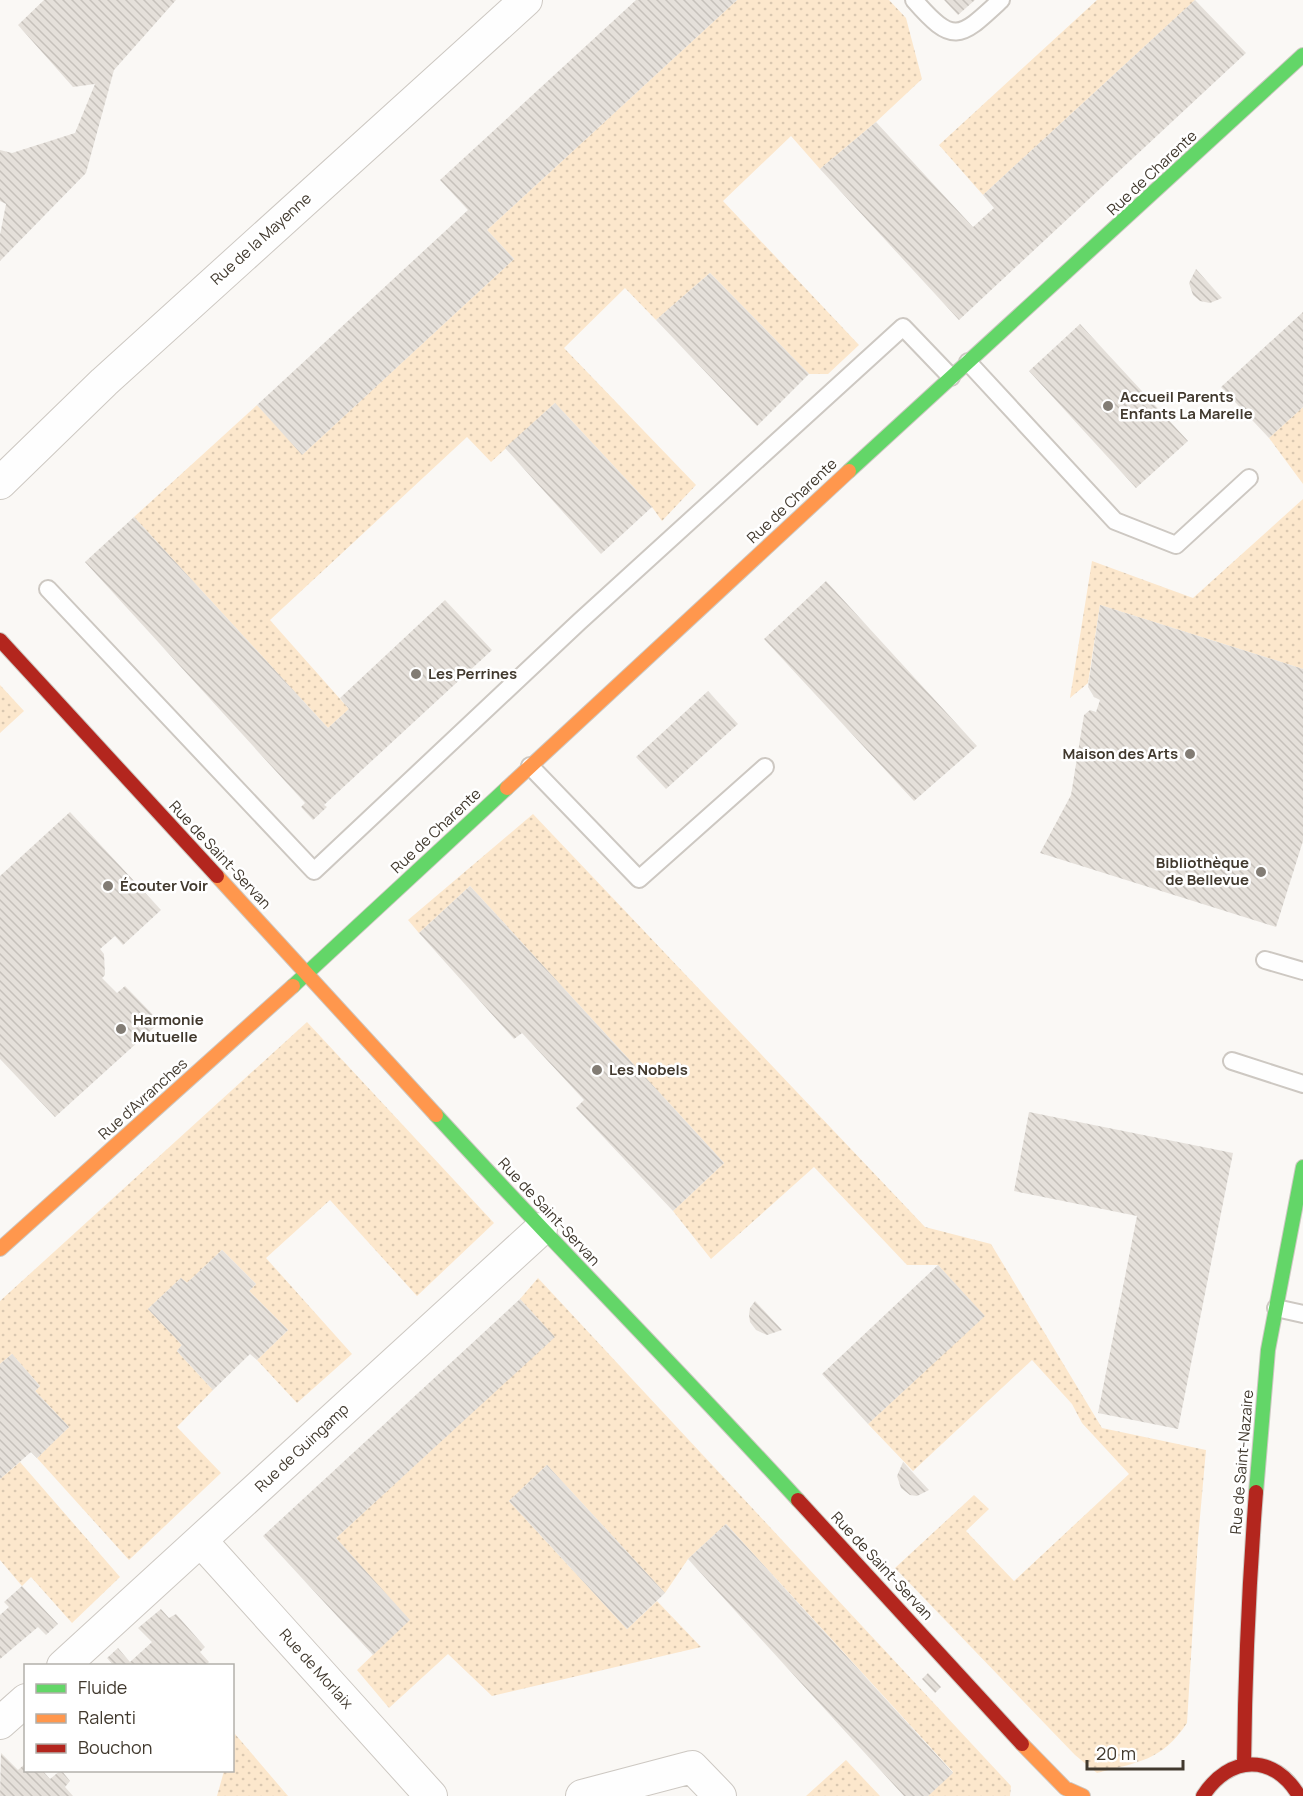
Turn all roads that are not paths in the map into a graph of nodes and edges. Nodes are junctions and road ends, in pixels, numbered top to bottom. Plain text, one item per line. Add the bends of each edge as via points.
1 (526, 0) edge
2 (914, 0) edge
3 (1001, 0) edge
4 (1303, 55) edge
5 (968, 362) junction
6 (951, 377) junction
7 (1249, 478) dead end
8 (0, 483) edge
9 (48, 589) dead end
10 (0, 640) edge
11 (530, 766) junction
12 (765, 767) dead end
13 (1265, 960) dead end
14 (1303, 971) edge
15 (307, 973) junction
16 (1232, 1061) dead end
17 (1303, 1084) edge
18 (1303, 1167) edge
19 (541, 1229) junction
20 (2, 1243) edge
21 (1276, 1308) junction
22 (1303, 1314) edge
23 (201, 1541) junction
24 (64, 1664) edge
25 (24, 1702) edge
26 (0, 1723) edge
27 (1244, 1764) junction
28 (1068, 1793) edge
29 (431, 1796) edge
30 (582, 1796) edge
31 (720, 1796) edge
32 (1203, 1796) edge
33 (1299, 1796) edge

1 - 8 street, Rue de la Mayenne via 104,382
2 - 3 lane via 939,27 963,32
4 - 5 street, Rue de Charente
5 - 6 street, Rue de Charente
5 - 7 lane via 1115,522 1176,545
6 - 9 lane via 903,327 579,622 314,871
6 - 11 street, Rue de Charente
10 - 15 street, Rue de Saint-Servan
11 - 12 lane via 639,879
11 - 15 street, Rue de Charente
13 - 14 lane
15 - 19 street, Rue de Saint-Servan
15 - 20 street, Rue d'Avranches
16 - 17 lane
18 - 21 street, Rue de Saint-Nazaire
19 - 23 street, Rue de Guingamp
19 - 28 street, Rue de Saint-Servan via 724,1420
21 - 22 lane
21 - 27 street, Rue de Saint-Nazaire via 1268,1350 1250,1565
23 - 24 street, Rue de Guingamp
23 - 29 street, Rue de Morlaix
25 - 26 street
27 - 32 street via 1217,1776
27 - 33 street via 1275,1769 1291,1782
30 - 31 street via 693,1767

